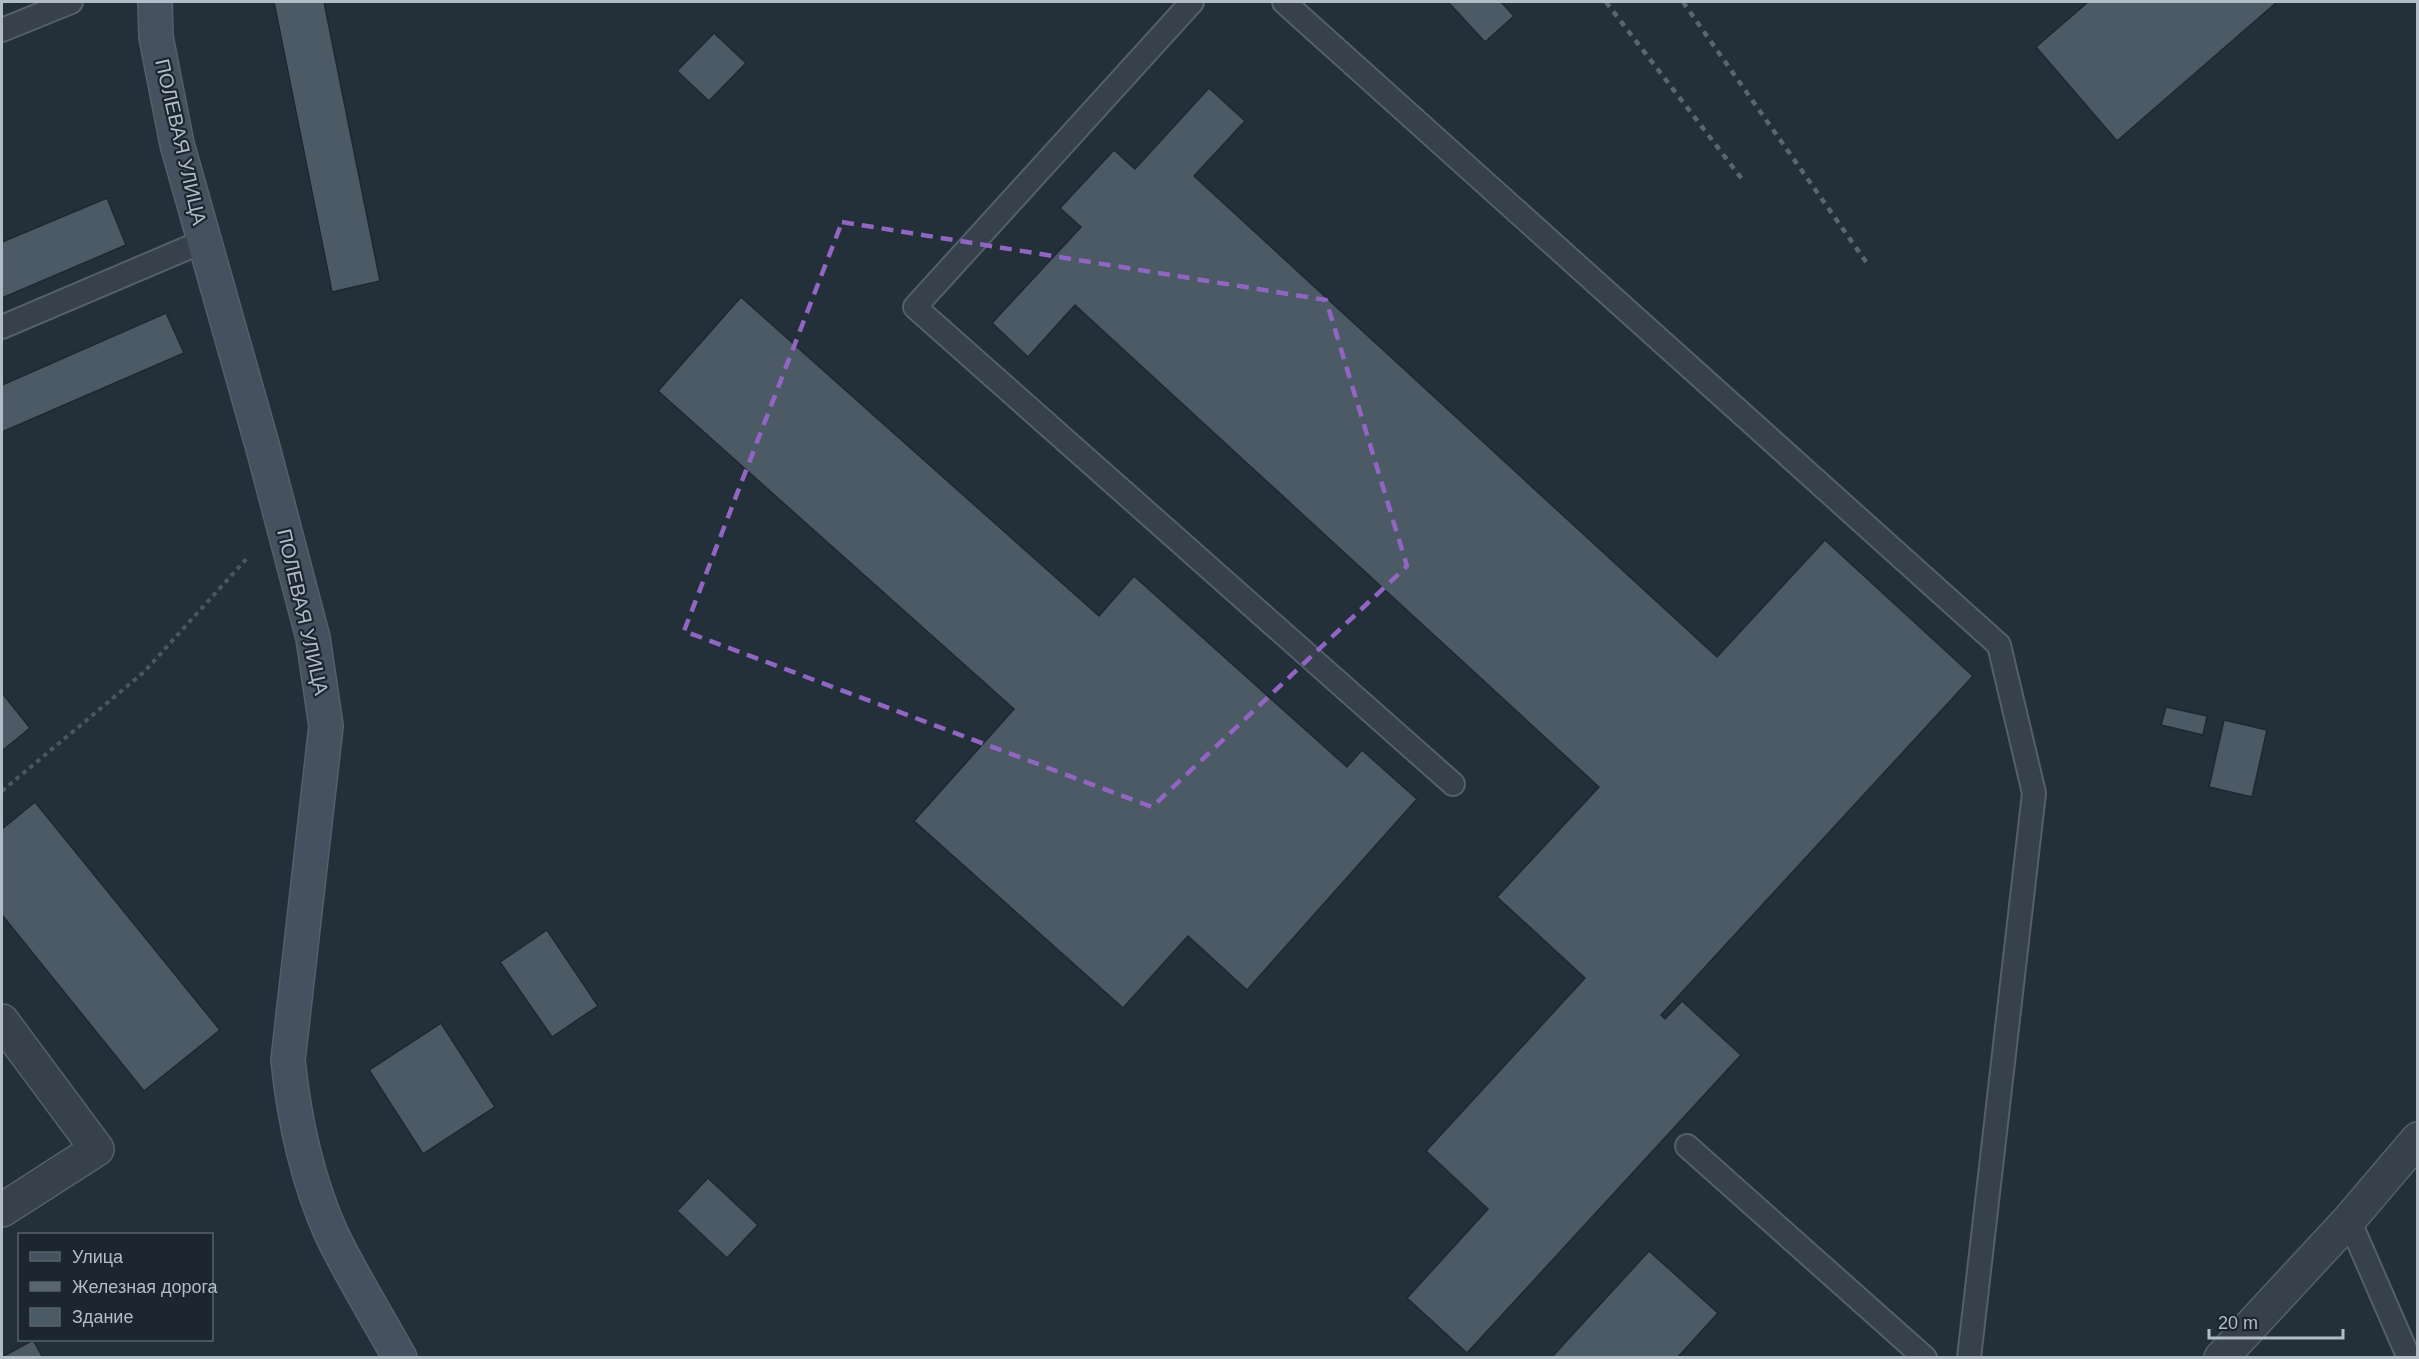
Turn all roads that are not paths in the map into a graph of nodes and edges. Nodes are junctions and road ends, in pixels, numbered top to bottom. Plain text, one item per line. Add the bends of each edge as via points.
1 (71, 2) edge
2 (155, 2) edge
3 (1192, 2) edge
4 (1284, 2) edge
5 (27, 9) edge
6 (2, 30) edge
7 (204, 240) junction
8 (2, 327) edge
9 (1453, 784) dead end
10 (2, 1021) edge
11 (2418, 1139) edge
12 (1687, 1146) dead end
13 (2, 1210) edge
14 (2349, 1220) junction
15 (400, 1358) edge
16 (1925, 1358) edge
17 (1969, 1358) edge
18 (2221, 1358) edge
19 (2409, 1358) edge

1 - 5 lane
2 - 7 main road, ПОЛЕВАЯ УЛИЦА via 156,37 177,144
3 - 9 lane via 915,307
4 - 17 lane via 1999,645 2034,793
5 - 6 lane
7 - 8 lane
7 - 15 main road, ПОЛЕВАЯ УЛИЦА via 313,638 326,726 288,1060 291,1086 303,1152 331,1233
10 - 13 street via 97,1149
11 - 14 street
12 - 16 lane
14 - 18 street
14 - 19 lane

